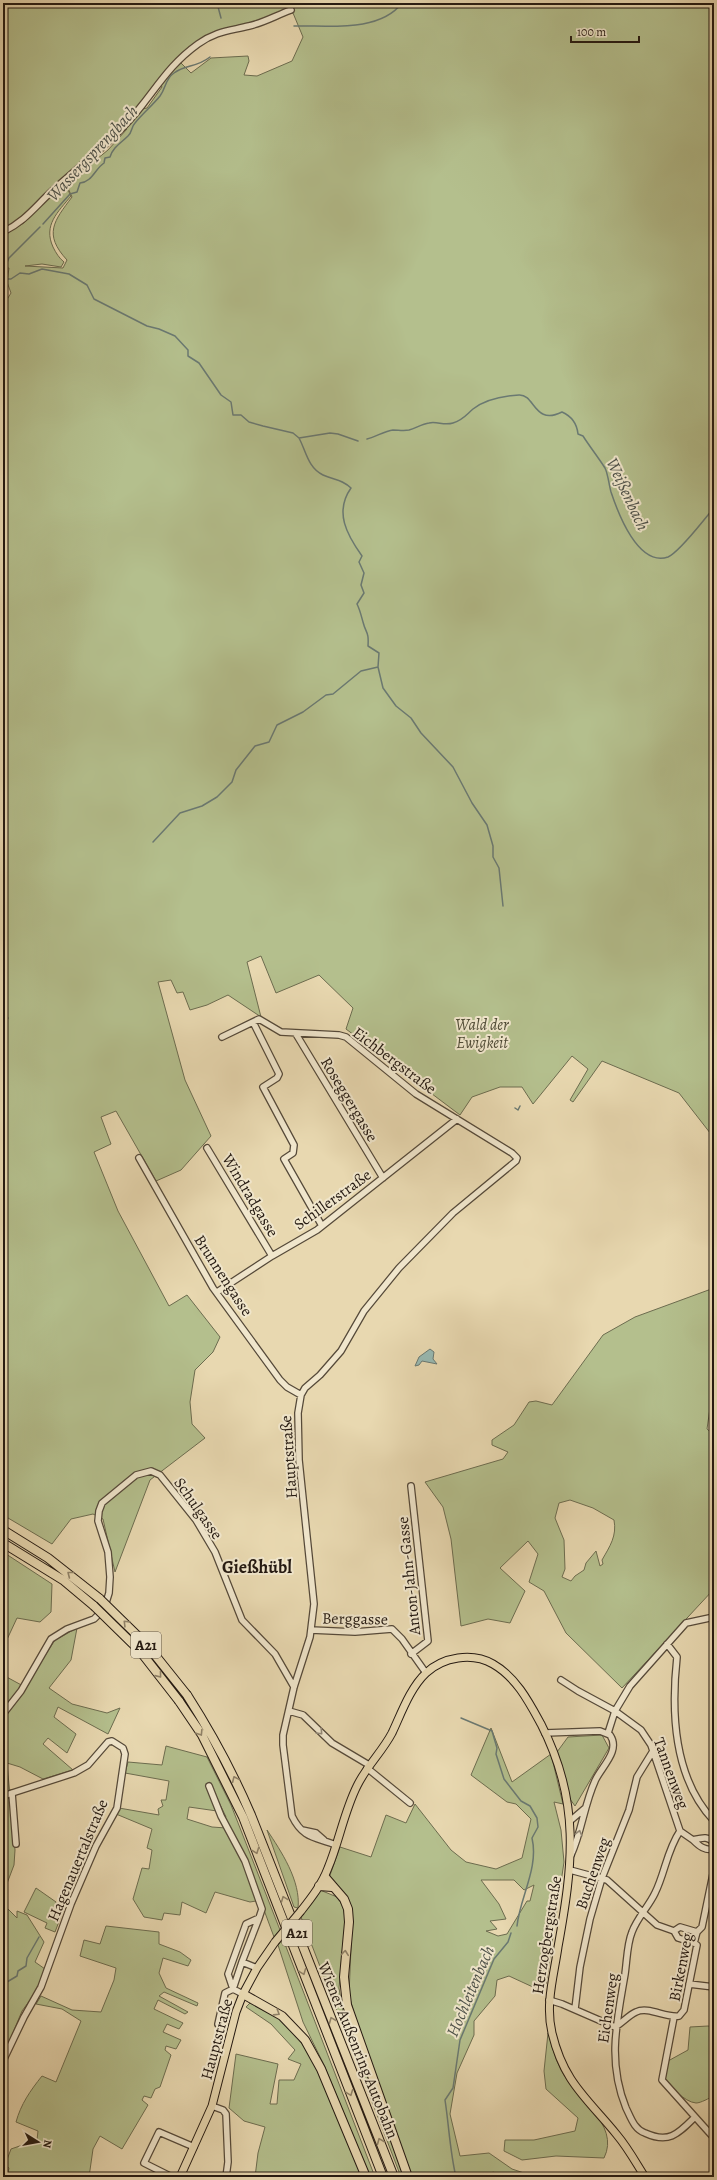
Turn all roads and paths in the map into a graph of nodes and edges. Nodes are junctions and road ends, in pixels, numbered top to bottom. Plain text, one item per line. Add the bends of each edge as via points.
1 (291, 10) dead end
2 (3, 232) edge
3 (253, 1022) junction
4 (296, 1034) junction
5 (222, 1037) dead end
6 (457, 1119) junction
7 (207, 1148) dead end
8 (140, 1158) dead end
9 (516, 1161) joint
10 (383, 1178) junction
11 (322, 1226) junction
12 (272, 1256) junction
13 (217, 1292) junction
14 (301, 1395) junction
15 (411, 1486) dead end
16 (3, 1530) edge
17 (3, 1543) edge
18 (714, 1616) edge
19 (311, 1630) junction
20 (667, 1644) junction
21 (411, 1654) junction
22 (426, 1673) junction
23 (562, 1680) dead end
24 (294, 1687) junction
25 (289, 1711) junction
26 (615, 1711) junction
27 (3, 1714) edge
28 (546, 1733) junction
29 (608, 1733) junction
30 (653, 1751) junction
31 (368, 1767) junction
32 (209, 1786) dead end
33 (12, 1793) junction
34 (3, 1796) edge
35 (410, 1803) dead end
36 (584, 1809) junction
37 (570, 1821) junction
38 (714, 1821) edge
39 (680, 1831) junction
40 (693, 1840) junction
41 (16, 1844) dead end
42 (714, 1844) edge
43 (336, 1845) junction
44 (714, 1850) edge
45 (571, 1855) junction
46 (714, 1869) edge
47 (570, 1870) junction
48 (325, 1876) junction
49 (602, 1878) junction
50 (319, 1886) junction
51 (332, 1887) junction
52 (644, 1912) junction
53 (259, 1918) junction
54 (674, 1931) junction
55 (697, 1932) junction
56 (694, 1943) junction
57 (242, 1962) junction
58 (257, 1968) junction
59 (689, 1984) junction
60 (714, 1987) edge
61 (233, 1989) junction
62 (243, 1994) junction
63 (549, 2000) junction
64 (575, 2010) junction
65 (674, 2017) junction
66 (218, 2024) dead end
67 (615, 2027) junction
68 (3, 2062) edge
69 (212, 2106) junction
70 (695, 2117) junction
71 (714, 2138) edge
72 (194, 2147) junction
73 (172, 2177) edge
74 (180, 2177) edge
75 (226, 2177) edge
76 (366, 2177) edge
77 (383, 2177) edge
78 (394, 2177) edge
79 (408, 2177) edge
80 (645, 2177) edge

1 - 2 street via 249,26 225,30 199,43 160,80 143,104 101,149 51,192 29,216
3 - 4 street, Eichbergstraße via 259,1019 281,1032
3 - 5 street
3 - 11 street via 279,1074 263,1087 294,1145 293,1153 284,1159
4 - 6 street, Eichbergstraße via 346,1037 416,1094
4 - 10 street, Roseggergasse
6 - 9 street, Eichbergstraße via 512,1153 516,1156
6 - 10 street, Schillerstraße
7 - 12 street, Windradgasse
8 - 13 street, Brunnengasse via 173,1220
9 - 14 street, Hauptstraße via 453,1213 399,1268 364,1311 341,1350
10 - 11 street, Schillerstraße
11 - 12 street, Schillerstraße
12 - 13 street, Schillerstraße
13 - 14 street, Brunnengasse via 280,1380 286,1387
14 - 19 street, Hauptstraße via 298,1413 300,1460 314,1590
15 - 21 street, Anton-Jahn-Gasse via 428,1641
78 -> 16 highway, Wiener Außenring Autobahn / A21, bridge via 251,1815 210,1731 187,1695 147,1645 100,1599 48,1558
17 -> 77 highway, Wiener Außenring Autobahn / A21, bridge via 63,1580 94,1606 140,1651 202,1735 243,1817
18 - 20 street via 686,1623
19 - 21 street, Berggasse via 355,1632 392,1629
19 - 24 street, Hauptstraße
20 - 26 street via 630,1686
20 - 38 street via 677,1657 674,1710 687,1775 702,1809
21 - 22 street, Berggasse
22 - 28 main road, Herzogbergstraße via 446,1661 467,1656 488,1661 513,1680
22 - 31 main road via 415,1688 390,1737
23 - 26 street, Tannenweg
24 - 25 street, Hauptstraße
24 - 27 street, Schulgasse via 274,1654 242,1620 214,1552 196,1520 160,1475 151,1471 136,1475 102,1503 98,1521 108,1552 110,1577 104,1609 94,1619 67,1629 51,1639 21,1691
25 -> 31 street via 303,1714 332,1743
25 - 43 street, Hauptstraße via 283,1745 292,1816 302,1830 316,1833
26 - 29 street
26 - 30 street, Tannenweg via 641,1730 652,1745
28 - 29 street
28 - 37 main road, Herzogbergstraße via 559,1766
29 - 36 street via 613,1738 614,1748 595,1780
30 - 39 street, Tannenweg
30 - 49 street, Buchenweg via 637,1777 629,1810
31 - 35 street
31 - 43 main road via 352,1798
32 - 53 street via 221,1816 245,1860 262,1909
33 - 34 street, Hagenauertalstraße
33 - 41 street
33 - 68 street, Hagenauertalstraße via 74,1773 88,1765 108,1742 112,1741 123,1748 125,1754 117,1808 99,1840 71,1904 41,1987
36 - 37 street
45 -> 36 street
37 - 45 main road, Herzogbergstraße
39 - 40 street, Tannenweg
39 - 52 street, Eichenweg via 671,1844 656,1891
40 - 42 street via 703,1837 712,1840
40 - 44 street, Tannenweg via 699,1847
43 - 48 main road, Hauptstraße
45 - 47 main road, Herzogbergstraße
46 - 55 street, Birkenweg via 702,1927
47 - 49 street
47 - 63 main road, Herzogbergstraße
48 - 50 main road, Hauptstraße
48 - 51 highway
49 - 52 street
49 - 64 street, Buchenweg via 580,1967
50 - 51 highway
50 - 58 main road, Hauptstraße, bridge
79 -> 51 highway via 347,2005 344,1977 349,1915 344,1899
52 - 54 street via 657,1924
52 - 67 street, Eichenweg via 632,1932
53 - 57 street
53 - 61 street, Hauptstraße via 246,1924 228,1974
54 - 55 street via 680,1927
54 - 56 street via 678,1938
55 - 56 street, Birkenweg
56 - 59 street, Birkenweg via 697,1945
57 - 58 street
57 - 61 street
58 - 62 main road, Hauptstraße
59 - 60 street
59 - 65 street, Birkenweg via 684,2010 679,2016
61 - 62 street
61 - 66 street, Hauptstraße via 225,1993
62 - 69 main road, Hauptstraße
62 -> 76 highway via 282,2016 305,2040 321,2069
63 - 64 street
63 - 80 main road, Herzogbergstraße via 552,2034 570,2080 617,2136
64 - 67 street
65 - 67 street via 635,2012
65 - 70 street via 662,2080
67 - 70 street, Eichenweg via 615,2068 623,2100 634,2125 643,2133 666,2138 678,2134
69 - 72 main road, Hauptstraße
69 - 75 street via 226,2114
70 - 71 street
72 - 73 street via 160,2132 144,2163
72 - 74 main road, Hauptstraße

